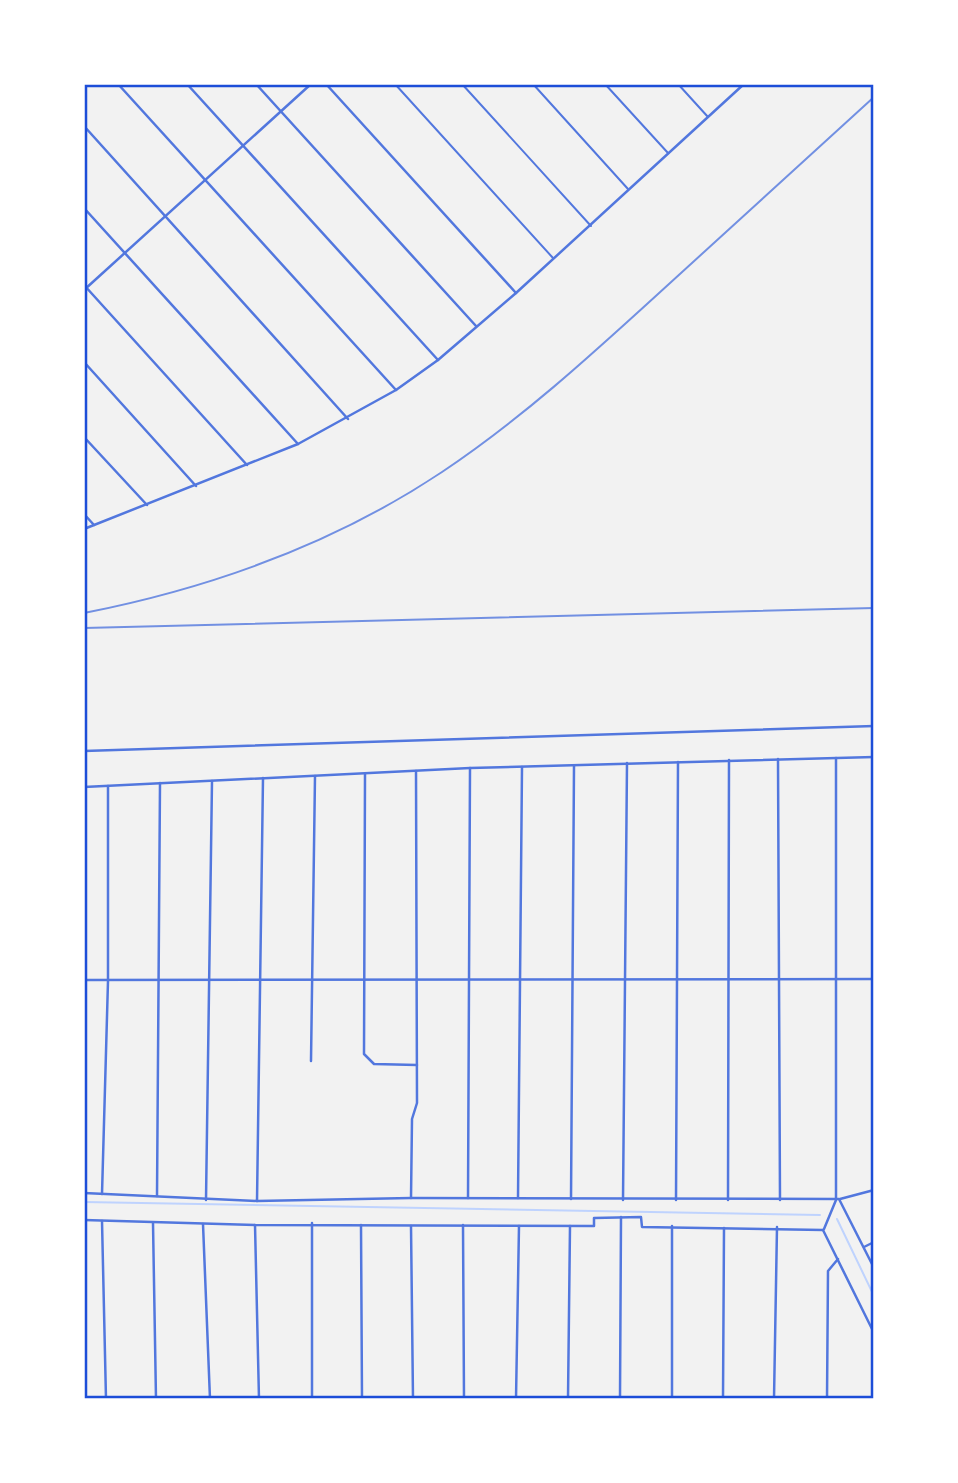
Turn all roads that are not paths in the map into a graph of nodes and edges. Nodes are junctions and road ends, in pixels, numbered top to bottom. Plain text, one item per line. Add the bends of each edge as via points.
1 (118, 84) edge
2 (187, 84) edge
3 (256, 84) edge
4 (311, 84) edge
5 (326, 84) edge
6 (395, 84) edge
7 (462, 84) edge
8 (533, 84) edge
9 (605, 84) edge
10 (678, 84) edge
11 (744, 84) edge
12 (281, 111) junction
13 (708, 118) junction
14 (84, 126) edge
15 (243, 145) junction
16 (669, 154) junction
17 (205, 180) junction
18 (629, 190) junction
19 (84, 208) edge
20 (165, 217) junction
21 (591, 226) junction
22 (125, 253) junction
23 (553, 259) junction
24 (85, 287) edge
25 (516, 293) junction
26 (477, 326) junction
27 (438, 360) junction
28 (84, 362) edge
29 (396, 390) junction
30 (348, 419) junction
31 (84, 437) edge
32 (298, 444) junction
33 (247, 465) junction
34 (196, 486) junction
35 (147, 505) junction
36 (84, 513) edge
37 (94, 525) junction
38 (84, 529) edge
39 (874, 726) edge
40 (84, 751) edge
41 (874, 757) edge
42 (836, 758) junction
43 (778, 759) junction
44 (729, 760) junction
45 (678, 762) junction
46 (627, 763) junction
47 (574, 766) junction
48 (522, 767) junction
49 (470, 768) junction
50 (416, 771) junction
51 (365, 774) junction
52 (314, 776) junction
53 (263, 778) junction
54 (212, 781) junction
55 (160, 783) junction
56 (108, 786) junction
57 (84, 787) edge
58 (416, 978) junction
59 (521, 978) junction
60 (573, 978) junction
61 (625, 978) junction
62 (211, 979) junction
63 (261, 979) junction
64 (312, 979) junction
65 (468, 979) junction
66 (676, 979) junction
67 (837, 979) junction
68 (874, 979) edge
69 (84, 980) edge
70 (159, 980) junction
71 (363, 980) junction
72 (728, 980) junction
73 (779, 980) junction
74 (108, 981) junction
75 (312, 1061) dead end
76 (417, 1065) junction
77 (874, 1190) edge
78 (84, 1193) edge
79 (102, 1194) junction
80 (157, 1198) junction
81 (411, 1198) junction
82 (468, 1198) junction
83 (518, 1199) junction
84 (571, 1199) junction
85 (206, 1200) junction
86 (622, 1200) junction
87 (728, 1200) junction
88 (837, 1200) junction
89 (257, 1201) junction
90 (676, 1201) junction
91 (780, 1201) junction
92 (621, 1217) junction
93 (84, 1220) edge
94 (102, 1221) junction
95 (153, 1223) junction
96 (312, 1223) junction
97 (203, 1224) junction
98 (361, 1224) junction
99 (254, 1225) junction
100 (463, 1225) junction
101 (411, 1226) junction
102 (519, 1226) junction
103 (570, 1226) junction
104 (673, 1226) junction
105 (777, 1227) junction
106 (724, 1228) junction
107 (823, 1230) junction
108 (874, 1242) edge
109 (864, 1247) junction
110 (838, 1259) junction
111 (874, 1268) edge
112 (874, 1334) edge
113 (106, 1399) edge
114 (156, 1399) edge
115 (210, 1399) edge
116 (259, 1399) edge
117 (312, 1399) edge
118 (362, 1399) edge
119 (413, 1399) edge
120 (464, 1399) edge
121 (516, 1399) edge
122 (568, 1399) edge
123 (620, 1399) edge
124 (673, 1399) edge
125 (723, 1399) edge
126 (774, 1399) edge
127 (827, 1399) edge

1 - 17 street
2 - 15 street
3 - 12 street
4 - 12 street
5 - 25 street
6 - 23 lane
7 - 21 lane
8 - 18 lane
9 - 16 lane
10 - 13 lane
11 - 13 street
12 - 15 street
12 - 26 street
13 - 16 street
14 - 20 street
15 - 17 street
15 - 27 street
16 - 18 street
17 - 20 street
17 - 29 street
18 - 21 street
19 - 22 street
20 - 22 street
20 - 30 street
21 - 23 street
22 - 24 street
22 - 32 street
23 - 25 street
24 - 33 street
25 - 26 street
26 - 27 street
27 - 29 street
28 - 34 street
29 - 30 street
30 - 32 street
31 - 35 street
32 - 33 street
33 - 34 street
34 - 35 street
35 - 37 street
36 - 37 street
37 - 38 street
39 - 40 street
41 - 42 street
42 - 43 street
42 - 67 street
43 - 44 street
43 - 73 street
44 - 45 street
44 - 72 street
45 - 46 street
45 - 66 street
46 - 47 street
46 - 61 street
47 - 48 street
47 - 60 street
48 - 49 street
48 - 59 street
49 - 50 street
49 - 65 street
50 - 51 street
50 - 58 street
51 - 52 street
51 - 71 street
52 - 53 street
52 - 64 street
53 - 54 street
53 - 63 street
54 - 55 street
54 - 62 street
55 - 56 street
55 - 70 street
56 - 57 street
56 - 74 street
58 - 65 street
58 - 71 street
58 - 76 street
59 - 60 street
59 - 65 street
59 - 83 street
60 - 61 street
60 - 84 street
61 - 66 street
61 - 86 street
62 - 63 street
62 - 70 street
62 - 85 street
63 - 64 street
63 - 89 street
64 - 71 street
64 - 75 street
65 - 82 street
66 - 72 street
66 - 90 street
67 - 68 street
67 - 73 street
67 - 88 street
69 - 74 street
70 - 74 street
70 - 80 street
71 - 76 street via 364,1054 374,1064
72 - 73 street
72 - 87 street
73 - 91 street
74 - 79 street
76 - 81 street
77 - 88 street
78 - 79 street
79 - 80 street
80 - 85 street
81 - 82 street
81 - 89 street
82 - 83 street
83 - 84 street
84 - 86 street
85 - 89 street
86 - 90 street
87 - 90 street
87 - 91 street
88 - 91 street
88 - 107 street
88 - 109 street
92 - 103 street via 594,1218 594,1226
92 - 104 street via 641,1217 642,1227
92 - 123 street
93 - 94 street
94 - 95 street
94 - 113 street
95 - 97 street
95 - 114 street
96 - 98 street
96 - 99 street
96 - 117 street
97 - 99 street
97 - 115 street
98 - 101 street
98 - 118 street
99 - 116 street
100 - 101 street
100 - 102 street
100 - 120 street
101 - 119 street
102 - 103 street
102 - 121 street
103 - 122 street
104 - 106 street
104 - 124 street
105 - 106 street
105 - 107 street
105 - 126 street
106 - 125 street
107 - 110 street
108 - 109 street
109 - 111 street
110 - 112 street
110 - 127 street via 828,1270

